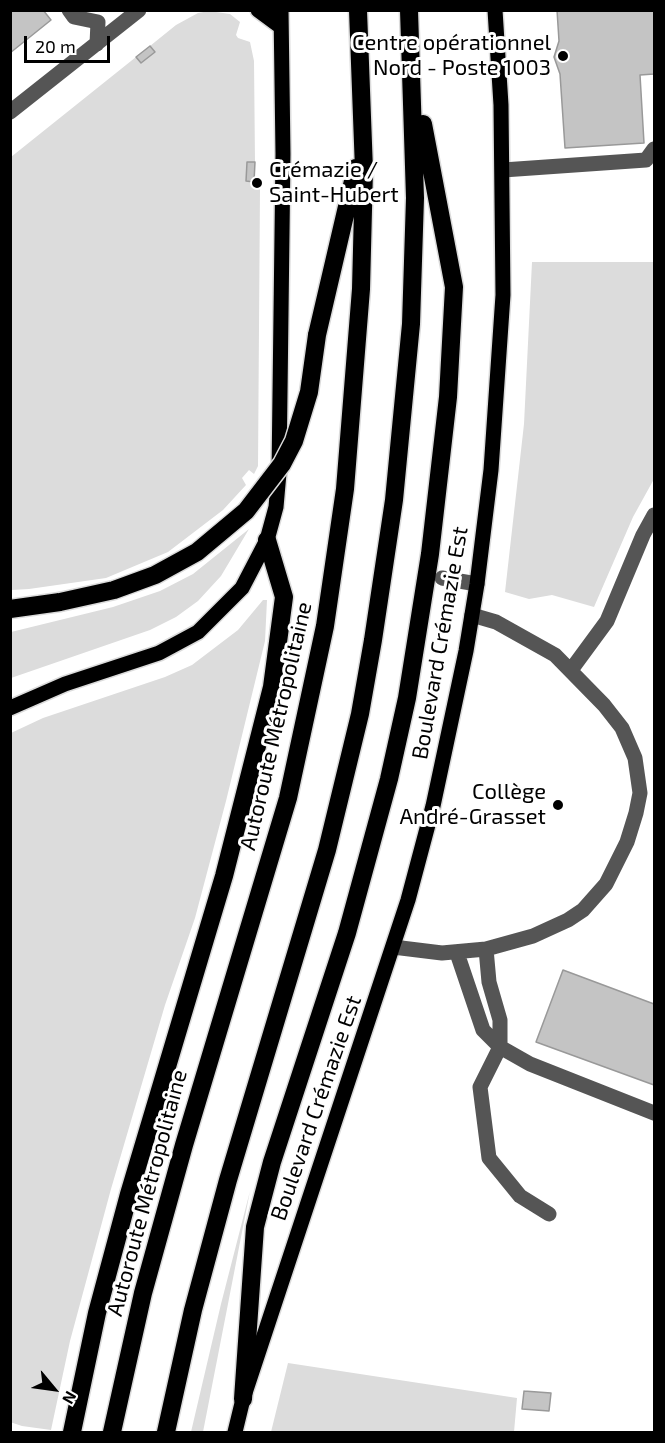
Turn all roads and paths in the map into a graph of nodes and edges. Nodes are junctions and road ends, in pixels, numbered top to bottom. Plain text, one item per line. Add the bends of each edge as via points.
1 (69, 10) edge
2 (139, 10) edge
3 (258, 10) edge
4 (281, 10) edge
5 (358, 10) edge
6 (409, 10) edge
7 (495, 10) edge
8 (281, 27) junction
9 (97, 44) junction
10 (412, 69) junction
11 (10, 112) edge
12 (363, 137) junction
13 (654, 149) edge
14 (503, 170) junction
15 (654, 515) edge
16 (267, 540) junction
17 (442, 578) dead end
18 (477, 584) junction
19 (10, 609) edge
20 (472, 615) junction
21 (571, 670) junction
22 (10, 708) edge
23 (393, 947) junction
24 (486, 949) junction
25 (457, 953) junction
26 (500, 1047) junction
27 (654, 1113) edge
28 (549, 1214) dead end
29 (243, 1399) junction
30 (72, 1432) edge
31 (112, 1432) edge
32 (166, 1432) edge
33 (235, 1432) edge

1 - 9 street via 74,17 98,22
2 - 9 street
3 - 8 main road
4 - 8 main road
5 - 12 highway, Autoroute Métropolitaine
6 - 10 highway
7 - 14 main road, Boulevard Crémazie Est
8 - 16 main road via 279,473 276,507
9 - 11 street
10 - 29 highway via 454,287 449,385 430,554 407,698 389,779 347,933 255,1227
10 - 32 highway via 415,198 407,374 394,500 360,714 313,902 215,1225
12 - 19 highway, bridge via 317,335 309,392 294,441 264,489 223,532 197,552 155,575 93,595
12 - 31 highway, Autoroute Métropolitaine via 363,242 354,381 345,489 325,626 288,798 184,1145 143,1293
13 - 14 street via 646,160
14 - 18 main road, Boulevard Crémazie Est via 499,372
15 - 21 street via 607,621
16 - 22 main road via 242,588 198,632 159,653 65,684
16 - 30 highway via 284,597 272,687 224,876 97,1313
17 - 18 street
18 - 20 main road, Boulevard Crémazie Est
20 - 21 street via 496,622 536,644
20 - 23 main road, Boulevard Crémazie Est via 433,806
21 - 24 street via 604,705 631,745 640,793 633,825 606,884 583,910 533,936
23 - 25 street
23 - 29 main road, Boulevard Crémazie Est
24 - 25 street
24 - 26 street via 489,982 500,1020
25 - 26 street via 483,1030
26 - 27 street via 530,1064
26 - 28 street via 480,1087 489,1158 520,1196
29 - 33 main road, Boulevard Crémazie Est

